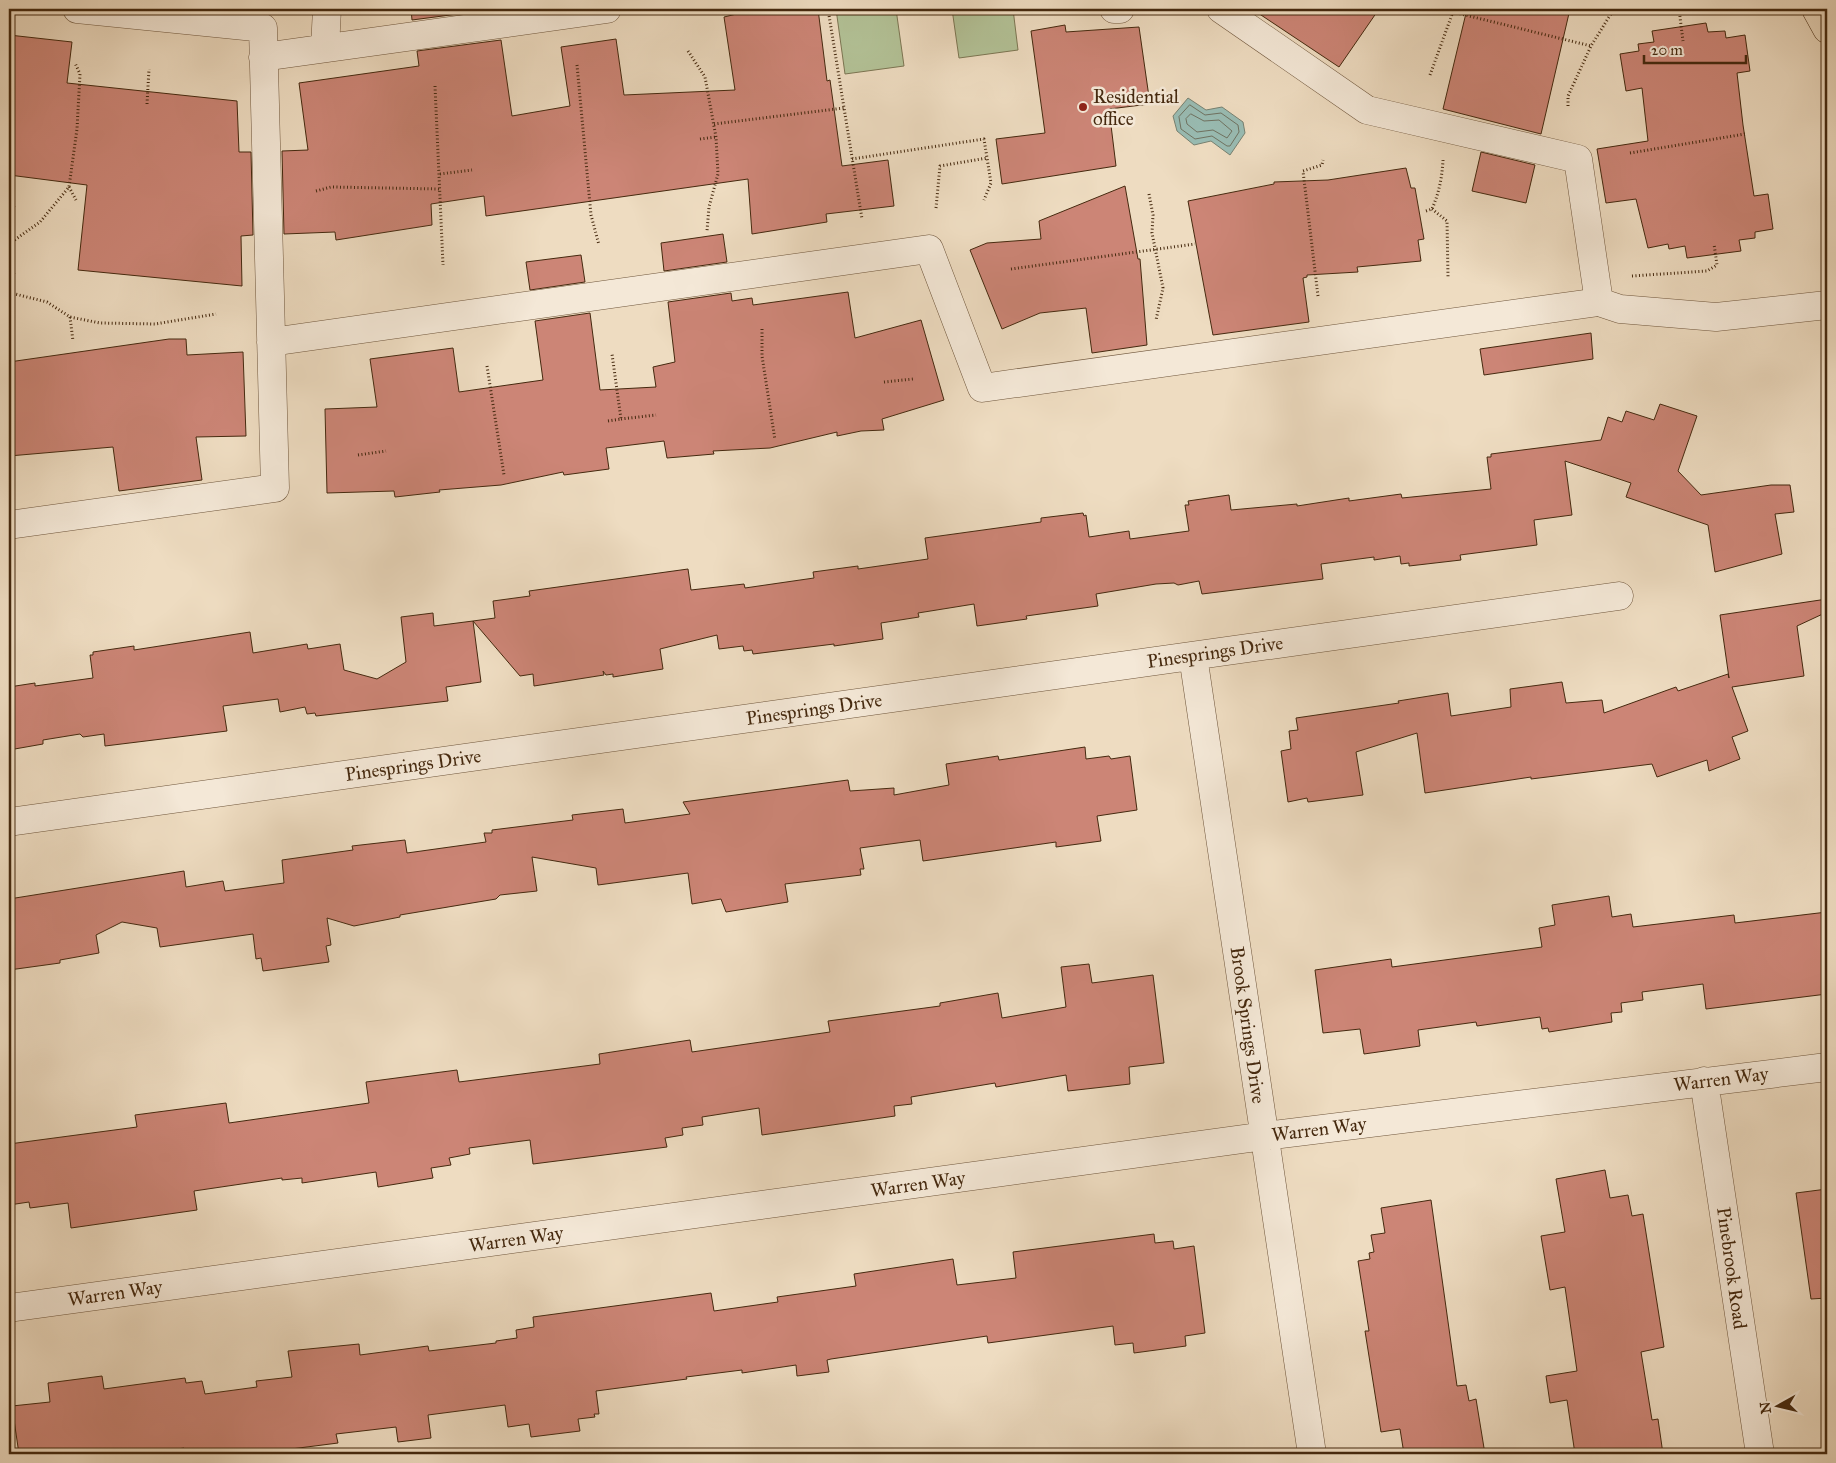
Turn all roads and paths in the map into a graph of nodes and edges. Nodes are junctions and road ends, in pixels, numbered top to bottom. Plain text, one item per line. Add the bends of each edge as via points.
1 (77, 9) edge
2 (327, 9) edge
3 (607, 9) edge
4 (828, 9) edge
5 (1114, 9) edge
6 (1120, 9) edge
7 (1221, 9) edge
8 (1614, 9) edge
9 (1621, 9) edge
10 (1678, 9) edge
11 (1816, 9) edge
12 (1453, 11) edge
13 (1827, 29) edge
14 (1683, 41) dead end
15 (1591, 46) junction
16 (325, 48) junction
17 (688, 50) dead end
18 (263, 57) junction
19 (75, 63) dead end
20 (577, 65) dead end
21 (149, 69) dead end
22 (1430, 75) dead end
23 (434, 86) dead end
24 (147, 104) dead end
25 (1568, 106) dead end
26 (844, 108) junction
27 (714, 124) junction
28 (1745, 134) dead end
29 (716, 137) junction
30 (700, 139) dead end
31 (1630, 152) dead end
32 (1443, 157) dead end
33 (987, 158) junction
34 (852, 159) junction
35 (1324, 160) dead end
36 (472, 170) dead end
37 (440, 174) junction
38 (68, 187) junction
39 (440, 189) junction
40 (316, 191) dead end
41 (1149, 194) dead end
42 (9, 197) edge
43 (76, 200) dead end
44 (984, 200) dead end
45 (936, 208) dead end
46 (1432, 209) junction
47 (1426, 211) dead end
48 (862, 219) dead end
49 (11, 220) edge
50 (707, 231) dead end
51 (10, 244) edge
52 (1195, 244) dead end
53 (1714, 244) dead end
54 (600, 245) dead end
55 (9, 249) edge
56 (1156, 249) junction
57 (442, 265) dead end
58 (1011, 269) dead end
59 (9, 270) edge
60 (1624, 276) dead end
61 (1448, 277) dead end
62 (11, 293) junction
63 (1318, 296) dead end
64 (1599, 302) junction
65 (9, 305) edge
66 (1827, 305) edge
67 (216, 314) dead end
68 (70, 317) junction
69 (1156, 320) dead end
70 (762, 329) dead end
71 (73, 341) dead end
72 (271, 342) junction
73 (612, 354) dead end
74 (487, 366) dead end
75 (913, 378) dead end
76 (884, 382) dead end
77 (656, 415) dead end
78 (620, 419) junction
79 (608, 420) dead end
80 (775, 440) dead end
81 (386, 451) dead end
82 (358, 455) dead end
83 (504, 475) dead end
84 (9, 525) edge
85 (1619, 596) dead end
86 (1193, 656) junction
87 (9, 822) edge
88 (1827, 1066) edge
89 (1704, 1081) junction
90 (1265, 1136) junction
91 (9, 1308) edge
92 (1312, 1454) edge
93 (1760, 1454) edge

1 - 18 street via 263,28
2 - 16 street
3 - 16 street
4 - 26 path
5 - 6 street
7 - 64 street via 1368,110 1578,159
8 - 9 path
8 - 15 path
10 - 14 path
11 - 13 main road
12 - 15 path
12 - 22 path
15 - 25 path via 1568,96
16 - 18 street
17 - 27 path via 705,77
18 - 72 street
19 - 38 path via 80,74
20 - 54 path via 591,215
21 - 24 path
23 - 37 path
26 - 27 path
26 - 34 path
27 - 29 path
28 - 31 path
29 - 30 path
29 - 50 path via 718,174 709,207
32 - 46 path via 1442,178
33 - 34 path via 984,139
33 - 44 path via 991,183
33 - 45 path via 940,166
34 - 48 path
35 - 63 path via 1322,165 1303,171
36 - 37 path
37 - 39 path
38 - 43 path
38 - 51 path via 40,222
39 - 40 path via 331,187
39 - 57 path
41 - 56 path
42 - 49 path via 14,204
46 - 47 path
46 - 61 path via 1447,221
49 - 51 path
51 - 55 path
52 - 56 path
53 - 60 path via 1717,264 1707,271
56 - 58 path
56 - 69 path via 1163,288
59 - 62 path via 14,271
62 - 65 path
62 - 68 path via 47,302
64 - 66 street via 1620,309 1716,317
64 - 72 street via 982,388 929,249
67 - 68 path via 155,324 100,323
68 - 71 path
70 - 80 path via 762,356
72 - 84 street via 275,488
73 - 78 path
74 - 83 path
75 - 76 path
77 - 78 path
78 - 79 path
81 - 82 path
85 - 86 street, Pinesprings Drive
86 - 87 street, Pinesprings Drive
86 - 90 street, Brook Springs Drive
88 - 89 street, Warren Way
89 - 90 street, Warren Way
89 - 93 street, Pinebrook Road
90 - 91 street, Warren Way
90 - 92 street, Brook Springs Drive

